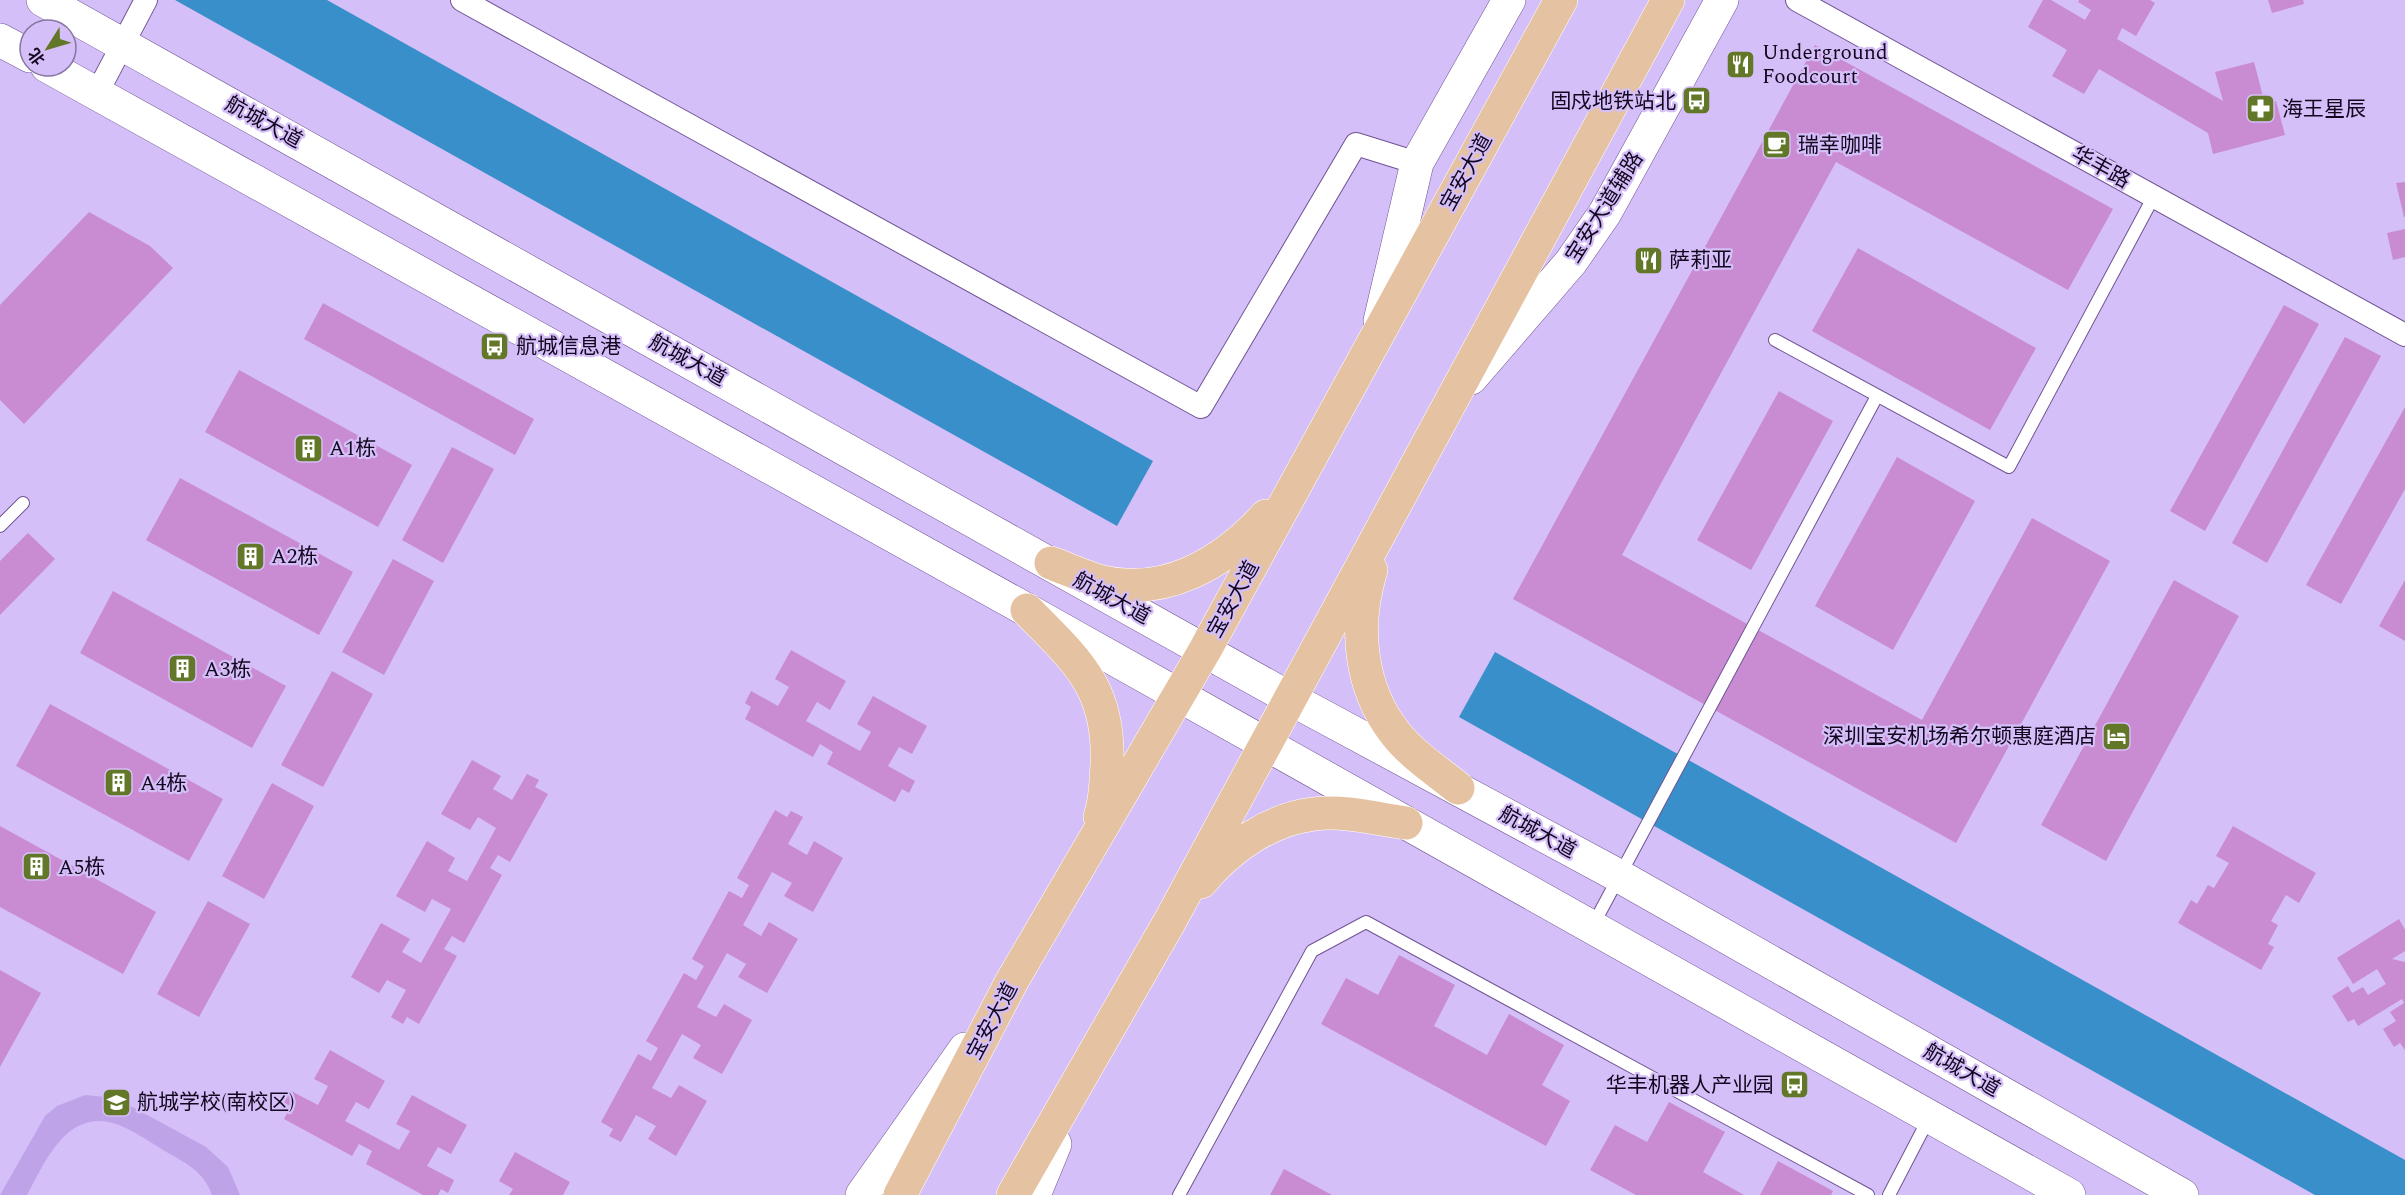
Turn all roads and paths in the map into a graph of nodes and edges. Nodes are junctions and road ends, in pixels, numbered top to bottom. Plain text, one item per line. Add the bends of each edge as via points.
1 (43, 0) edge
2 (462, 0) edge
3 (1509, 0) edge
4 (1561, 0) edge
5 (1668, 0) edge
6 (1722, 0) edge
7 (1797, 0) edge
8 (144, 3) edge
9 (0, 40) edge
10 (123, 43) junction
11 (18, 50) edge
12 (69, 78) edge
13 (97, 93) junction
14 (1418, 163) junction
15 (2154, 196) junction
16 (1376, 334) junction
17 (2405, 335) edge
18 (1775, 340) dead end
19 (1456, 395) junction
20 (1877, 396) junction
21 (1298, 482) junction
22 (23, 503) dead end
23 (0, 526) edge
24 (1383, 529) junction
25 (1051, 563) junction
26 (1027, 610) junction
27 (1204, 650) junction
28 (1178, 695) junction
29 (1291, 699) junction
30 (1265, 744) junction
31 (1458, 788) junction
32 (1407, 823) junction
33 (1086, 855) junction
34 (1619, 876) junction
35 (1170, 921) junction
36 (1591, 928) junction
37 (1012, 981) junction
38 (1087, 1065) junction
39 (1930, 1117) junction
40 (862, 1195) edge
41 (900, 1195) edge
42 (1012, 1195) edge
43 (1034, 1195) edge
44 (1179, 1195) edge
45 (1868, 1195) edge
46 (1888, 1195) edge
47 (2069, 1195) edge
48 (2182, 1195) edge

1 - 10 main road, 航城大道
2 - 14 street via 1201,407 1356,144
3 - 14 main road
4 - 16 main road, 宝安大道
5 - 19 main road
6 - 19 main road, 宝安大道辅路 via 1591,233 1571,262
7 - 15 street, 华丰路
8 - 10 street
9 - 11 main road
10 - 13 street
10 - 25 main road, 航城大道
12 - 13 main road
13 - 26 main road
14 - 16 main road
15 - 17 street, 华丰路
15 - 20 lane via 2009,467
16 - 21 main road, 宝安大道
18 - 20 lane
19 - 24 main road
20 - 34 lane
21 - 25 main road via 1229,552 1206,568 1178,579 1153,585 1127,585 1099,581
21 - 27 main road, 宝安大道
22 - 23 lane
24 - 29 main road
24 - 31 main road via 1365,586 1361,634 1366,679 1396,734
25 - 27 main road, 航城大道
26 - 28 main road
26 - 33 main road via 1086,674 1105,716 1108,745 1103,808
27 - 28 main road, 宝安大道
27 - 29 main road, 航城大道
28 - 30 main road
28 - 33 main road, 宝安大道
29 - 30 main road
29 - 31 main road, 航城大道
30 - 32 main road
30 - 35 main road
31 - 34 main road, 航城大道
32 - 35 main road via 1351,814 1315,814 1281,821 1253,836 1223,860
32 - 36 main road
33 - 37 main road, 宝安大道
34 - 36 lane
34 - 48 main road, 航城大道
35 - 38 main road
36 - 39 main road
37 - 40 main road
37 - 41 main road, 宝安大道
38 - 42 main road
38 - 43 main road
39 - 46 lane
39 - 47 main road
44 - 45 lane via 1312,951 1366,922

